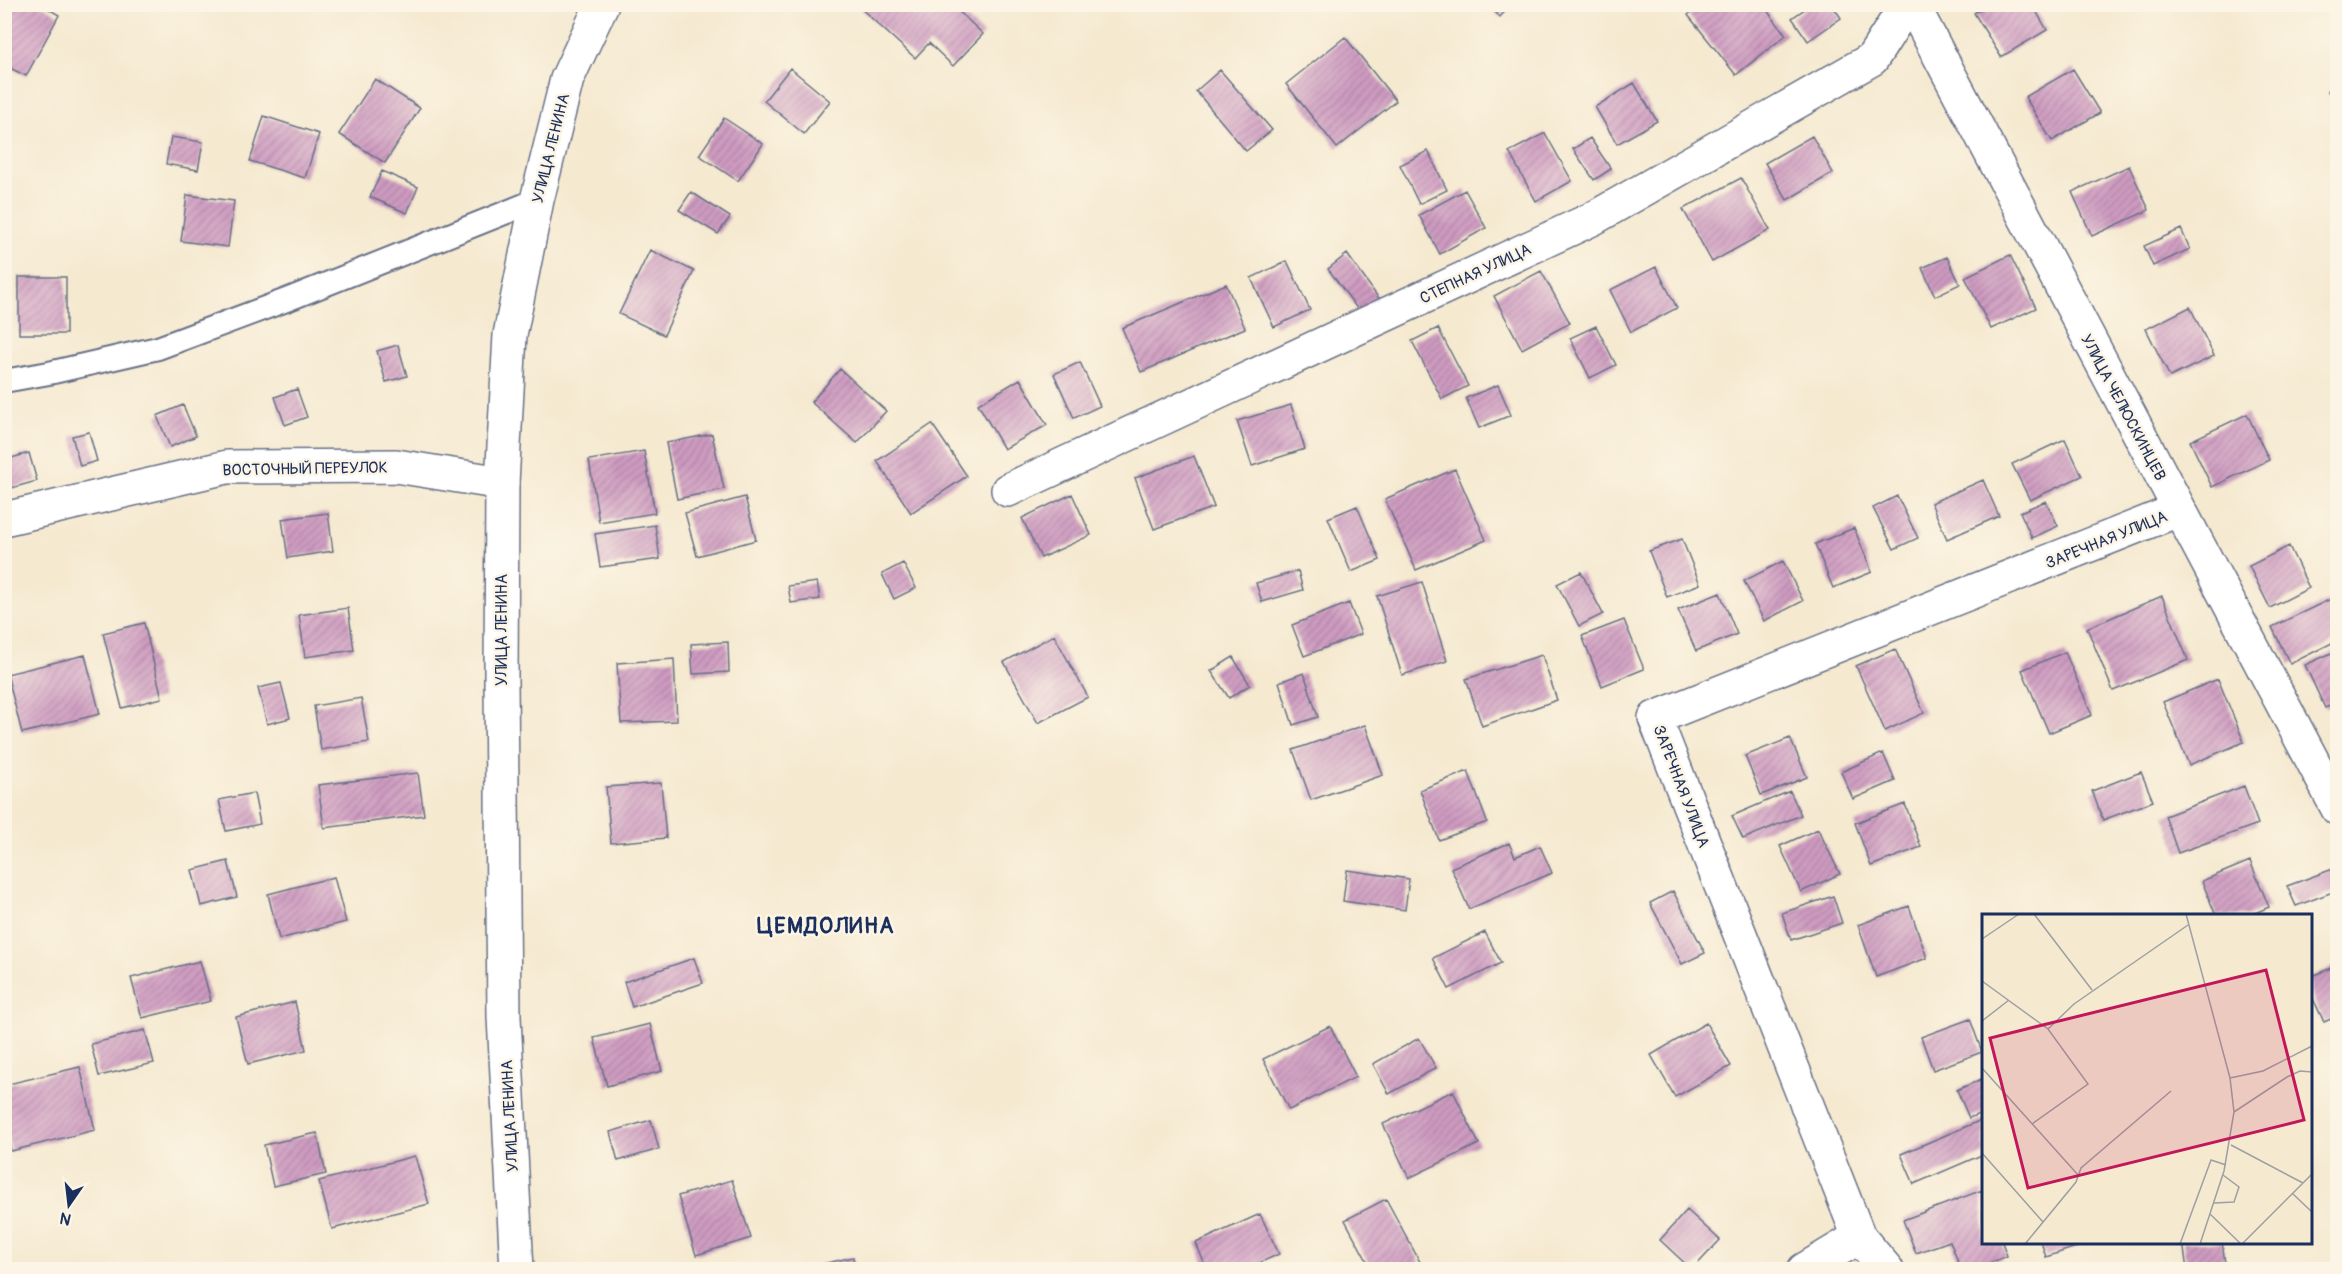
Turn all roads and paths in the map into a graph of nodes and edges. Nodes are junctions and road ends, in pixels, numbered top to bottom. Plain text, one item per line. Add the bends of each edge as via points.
1 (602, 4) edge
2 (1907, 4) edge
3 (1912, 4) edge
4 (537, 200) junction
5 (4, 381) edge
6 (502, 483) junction
7 (1008, 490) dead end
8 (2178, 510) junction
9 (4, 519) edge
10 (2337, 809) edge
11 (1859, 1237) junction
12 (517, 1269) edge
13 (1804, 1269) edge
14 (1887, 1269) edge

1 - 4 main road, УЛИЦА ЛЕНИНА via 567,79
2 - 7 main road, СТЕПНАЯ УЛИЦА via 1872,59 1594,218
3 - 8 main road, УЛИЦА ЧЕЛЮСКИНЦЕВ
4 - 5 lane via 158,348
4 - 6 main road, УЛИЦА ЛЕНИНА via 510,334
6 - 9 main road, ВОСТОЧНЫЙ ПЕРЕУЛОК via 396,466 227,467
6 - 12 main road, УЛИЦА ЛЕНИНА via 504,1017
8 - 10 main road, УЛИЦА ЧЕЛЮСКИНЦЕВ
8 - 11 main road, ЗАРЕЧНАЯ УЛИЦА via 1655,718
11 - 13 main road
11 - 14 main road, ЗАРЕЧНАЯ УЛИЦА

